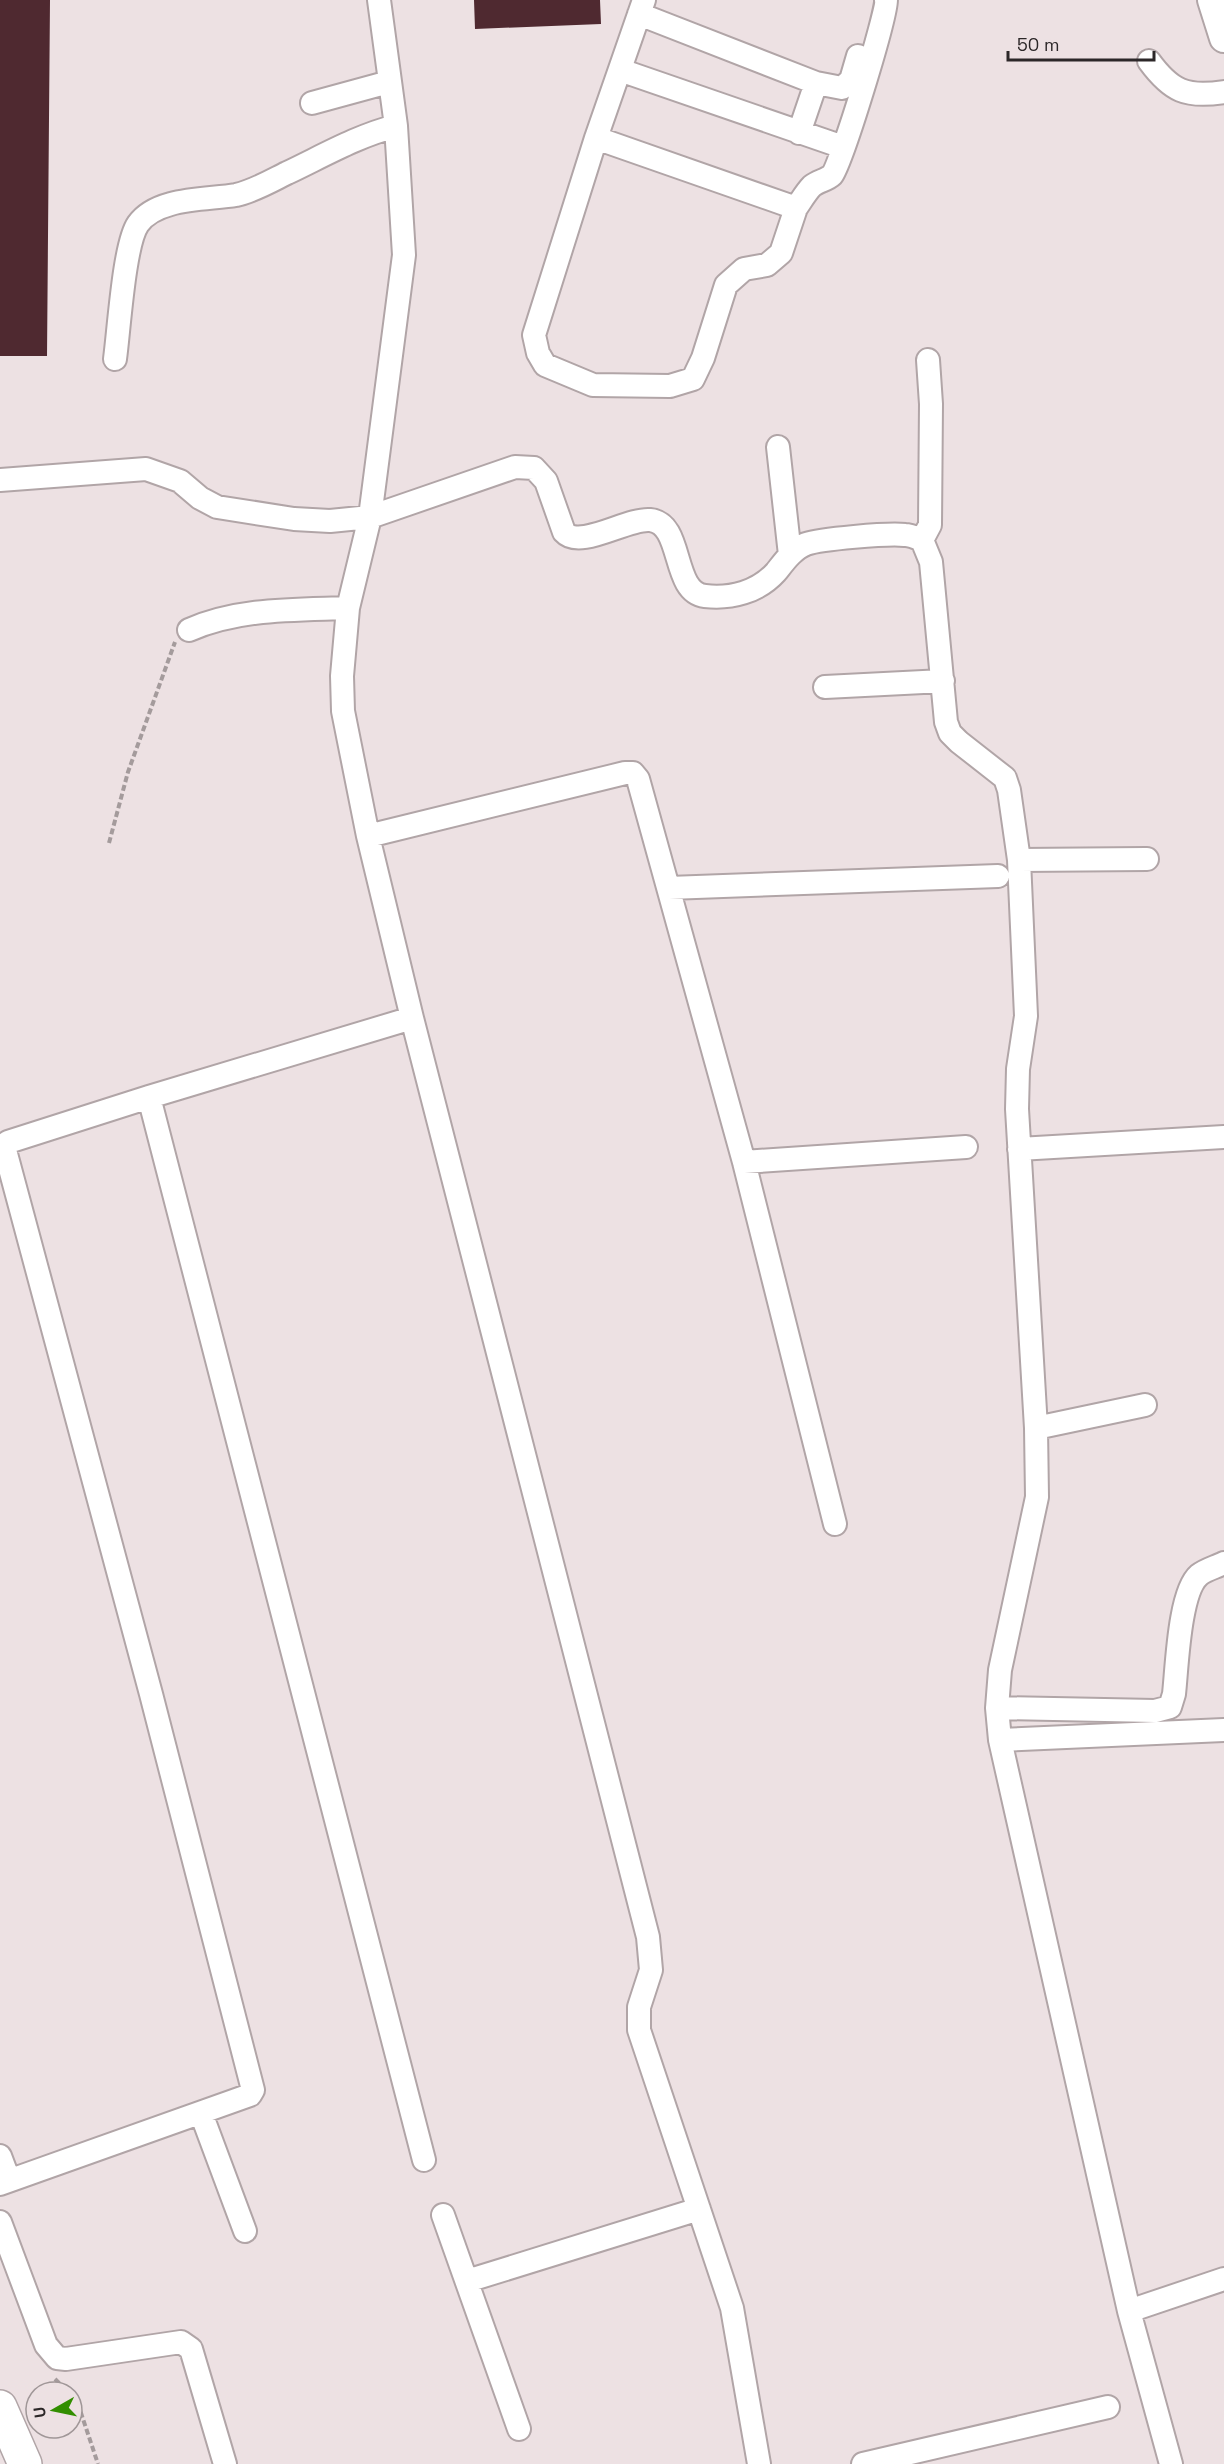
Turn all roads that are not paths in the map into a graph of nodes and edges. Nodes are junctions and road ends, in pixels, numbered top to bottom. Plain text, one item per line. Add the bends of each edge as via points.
1 (379, 0) edge
2 (886, 0) edge
3 (1212, 0) edge
4 (642, 7) edge
5 (1224, 38) edge
6 (862, 43) dead end
7 (1149, 61) dead end
8 (620, 70) junction
9 (389, 82) junction
10 (816, 82) junction
11 (1224, 92) edge
12 (312, 103) dead end
13 (396, 126) junction
14 (799, 133) junction
15 (596, 138) junction
16 (843, 147) junction
17 (796, 208) junction
18 (116, 359) dead end
19 (928, 360) dead end
20 (778, 447) dead end
21 (0, 480) edge
22 (370, 517) junction
23 (922, 540) junction
24 (790, 555) junction
25 (348, 608) junction
26 (189, 630) road end
27 (943, 681) junction
28 (825, 687) dead end
29 (368, 836) junction
30 (1019, 860) junction
31 (1147, 860) dead end
32 (998, 876) dead end
33 (669, 888) junction
34 (412, 1018) junction
35 (149, 1097) junction
36 (1224, 1137) edge
37 (966, 1147) dead end
38 (1019, 1149) junction
39 (744, 1162) junction
40 (1145, 1406) dead end
41 (1036, 1428) junction
42 (835, 1524) dead end
43 (1224, 1563) edge
44 (997, 1708) junction
45 (1224, 1730) edge
46 (1000, 1740) junction
47 (201, 2113) junction
48 (0, 2156) edge
49 (424, 2160) dead end
50 (5, 2182) edge
51 (699, 2209) junction
52 (443, 2215) dead end
53 (0, 2222) edge
54 (245, 2231) dead end
55 (1224, 2279) edge
56 (467, 2281) junction
57 (1129, 2311) junction
58 (0, 2407) edge
59 (1108, 2407) dead end
60 (519, 2429) dead end
61 (25, 2464) edge
62 (225, 2464) edge
63 (759, 2464) edge
64 (863, 2464) edge
65 (1171, 2464) edge

1 - 9 street
2 - 16 street
3 - 5 main road
4 - 8 street
4 - 10 street
6 - 10 street via 851,80 842,88
7 - 11 street via 1173,89
8 - 14 street
8 - 15 street
9 - 12 street
9 - 13 street
10 - 14 street
13 - 18 street via 368,133 237,194 154,209 138,224 129,246
13 - 22 street via 404,255
14 - 16 street
15 - 17 street
15 - 17 street via 534,335 545,365 593,385 670,386 693,379 726,285 744,269 767,265 781,253
16 - 17 street via 832,175 812,186
19 - 23 street via 930,525
20 - 24 street
21 - 22 street via 146,469 180,481 217,507 294,519
22 - 24 street via 515,467 534,468 546,482 568,536 578,538 641,520 658,522 669,533 684,578 702,596 737,595 751,590
22 - 25 street
23 - 24 street via 887,535 806,544
23 - 27 street via 931,562
25 - 26 street via 258,612
25 - 29 street via 343,711
27 - 28 street
27 - 30 street via 950,733 1005,778
29 - 33 street via 633,773
29 - 34 street
30 - 31 street
30 - 38 street via 1026,1016 1018,1069
32 - 33 street
33 - 39 street
34 - 35 street
34 - 51 street via 648,1937 651,1970 639,2007 639,2030
35 - 47 street via 14,1139 5,1150 253,2090 250,2095
35 - 49 street
36 - 38 street
37 - 39 street
38 - 41 street
39 - 42 street
40 - 41 street
41 - 44 street via 1037,1497 1000,1670
43 - 44 street via 1199,1575 1190,1586 1170,1707 1155,1711
44 - 46 street
45 - 46 street
46 - 57 street
47 - 50 street
47 - 54 street
48 - 50 street
51 - 56 street
51 - 63 street via 732,2308
52 - 56 street
53 - 62 street via 46,2345 57,2358 181,2343 191,2349
55 - 57 street
56 - 60 street
57 - 65 street
58 - 61 highway
59 - 64 street

